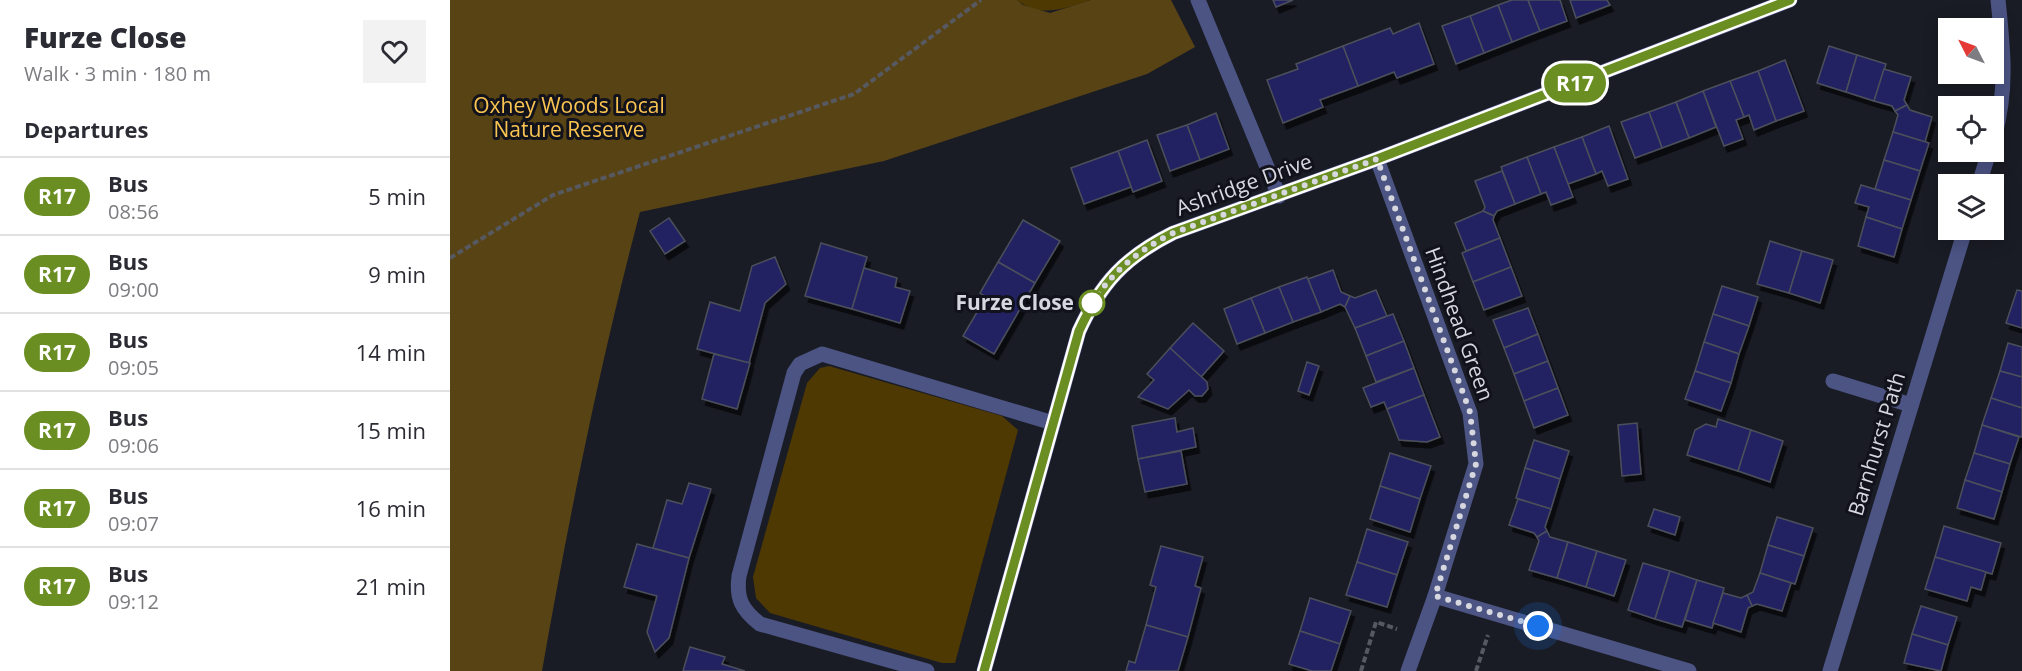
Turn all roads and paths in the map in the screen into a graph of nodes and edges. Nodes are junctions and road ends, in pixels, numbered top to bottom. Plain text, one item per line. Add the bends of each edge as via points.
1 (981, 0) edge
2 (1198, 0) edge
3 (1790, 0) edge
4 (1998, 0) edge
5 (2002, 96) edge
6 (1377, 159) junction
7 (1279, 196) junction
8 (1962, 240) edge
9 (450, 258) edge
10 (1833, 381) dead end
11 (1911, 405) junction
12 (1053, 423) junction
13 (1435, 596) junction
14 (1494, 614) junction
15 (1420, 637) junction
16 (927, 671) edge
17 (984, 671) edge
18 (1361, 671) edge
19 (1408, 671) edge
20 (1476, 671) edge
21 (1689, 671) edge
22 (1830, 671) edge

1 - 9 path via 854,94 553,195
2 - 7 street
3 - 6 street, Ashridge Drive
4 - 5 street via 2005,61
6 - 7 street, Ashridge Drive
6 - 13 street, Hindhead Green via 1470,412 1476,464
7 - 12 street, Ashridge Drive via 1147,246 1105,284 1079,331
8 - 11 street, Barnhurst Path
10 - 11 street
11 - 22 street, Barnhurst Path
12 - 16 street via 822,354 800,364 794,373 740,576 737,593 741,605 760,624
12 - 17 street, Ashridge Drive
13 - 14 street
13 - 15 street, Hindhead Green
14 - 20 path
14 - 21 street
15 - 18 path via 1377,622
15 - 19 street, Hindhead Green

